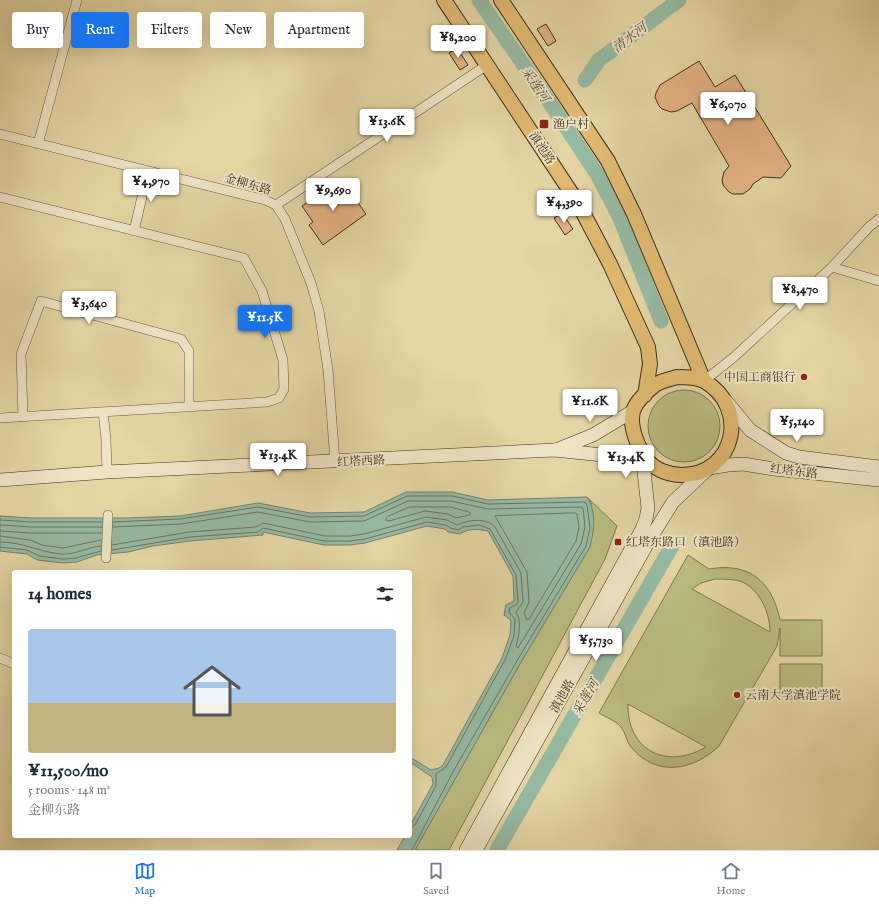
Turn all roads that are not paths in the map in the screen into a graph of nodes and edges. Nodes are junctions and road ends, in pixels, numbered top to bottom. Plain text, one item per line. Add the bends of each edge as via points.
1 (77, 0) edge
2 (444, 0) edge
3 (501, 0) edge
4 (487, 65) junction
5 (0, 134) edge
6 (38, 144) junction
7 (148, 171) junction
8 (0, 197) edge
9 (276, 204) junction
10 (879, 219) edge
11 (134, 230) junction
12 (832, 267) junction
13 (879, 281) edge
14 (704, 381) junction
15 (645, 395) junction
16 (723, 397) junction
17 (189, 407) junction
18 (633, 411) junction
19 (103, 412) junction
20 (22, 417) junction
21 (0, 418) edge
22 (554, 450) junction
23 (618, 459) junction
24 (645, 459) junction
25 (336, 462) junction
26 (879, 467) edge
27 (709, 468) junction
28 (107, 472) junction
29 (0, 480) edge
30 (879, 480) edge
31 (646, 487) junction
32 (108, 515) dead end
33 (106, 558) dead end
34 (0, 658) edge
35 (12, 663) edge
36 (466, 850) edge
37 (476, 850) edge

1 - 6 street
2 - 4 main road, 滇池路
3 - 14 main road via 608,161 634,214
4 - 9 street
4 - 15 main road, 滇池路 via 578,203 610,264 648,347 650,364
5 - 6 street, 金柳东路
6 - 7 street, 金柳东路
7 - 9 street, 金柳东路
7 - 11 street
8 - 11 street
9 - 25 street, 金柳东路 via 285,219 311,283 319,311 328,370
10 - 12 street via 869,226
11 - 17 street via 244,258 262,291 283,360 284,389 279,398 267,402
12 - 13 street
12 - 14 street via 734,357
14 - 15 main road via 677,376 656,384
14 - 16 main road
15 - 18 main road
16 - 26 main road, 红塔东路 via 750,430 786,453 799,457
16 - 27 main road via 732,418 731,440 723,455
17 - 19 street
17 - 20 street via 189,351 181,339 41,301 21,354
18 - 22 main road via 594,435
18 - 24 main road via 636,443
19 - 20 street
19 - 28 street
20 - 21 street
22 - 23 main road
22 - 25 main road, 红塔西路
23 - 24 main road
23 - 31 main road via 635,470
24 - 27 main road via 655,468 676,475 691,475
24 - 31 main road, 滇池路
25 - 28 main road, 红塔西路
27 - 30 main road, 红塔东路 via 743,464 774,470
27 - 37 main road, 滇池路 via 673,502 650,539
28 - 29 main road, 红塔西路
31 - 36 main road, 滇池路 via 648,508 642,529
32 - 33 street
34 - 35 street

